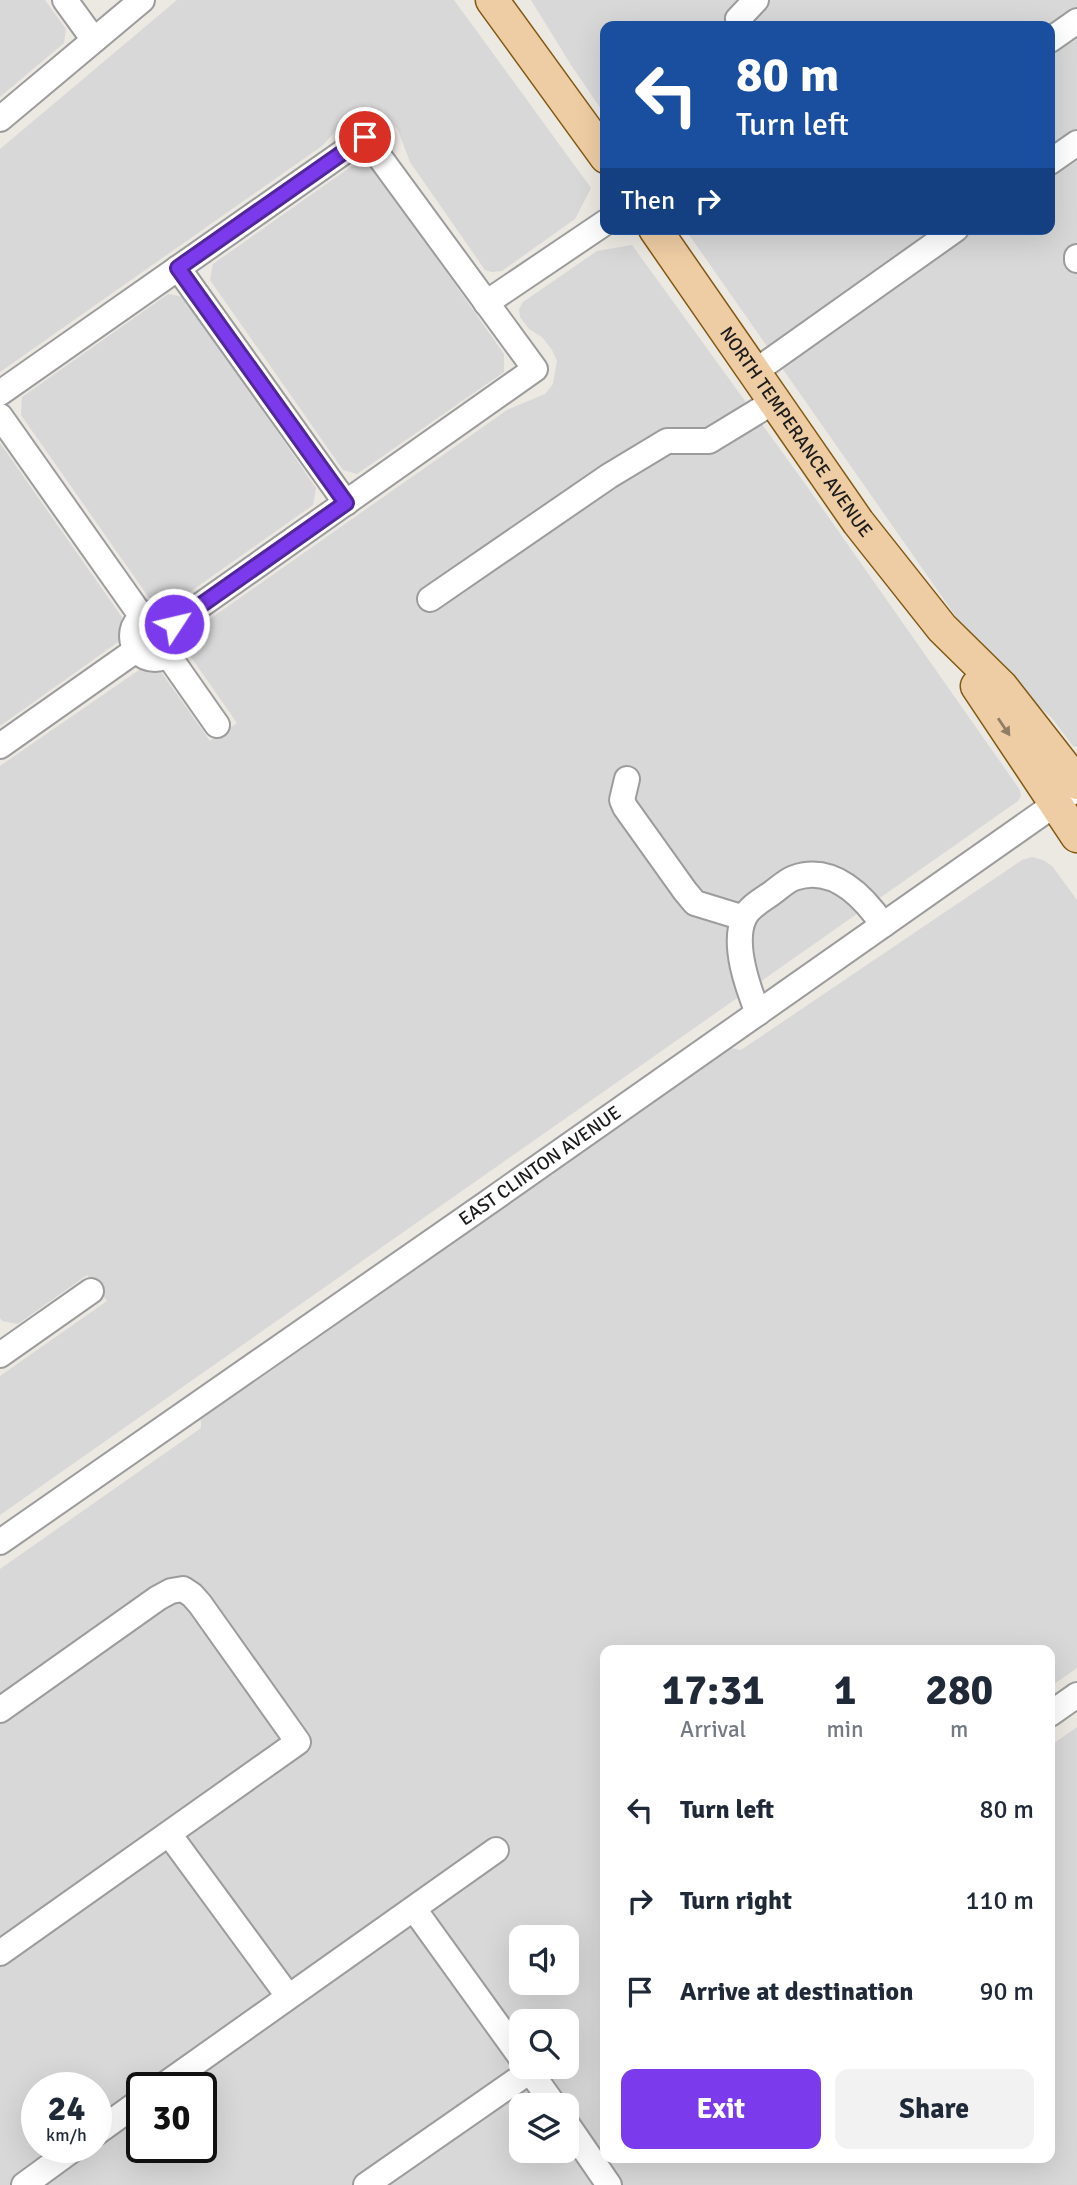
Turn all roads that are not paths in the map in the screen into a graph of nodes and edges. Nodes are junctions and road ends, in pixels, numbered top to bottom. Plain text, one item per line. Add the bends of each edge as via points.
1 (65, 0) edge
2 (142, 0) edge
3 (492, 0) edge
4 (512, 0) edge
5 (756, 0) edge
6 (739, 21) edge
7 (1077, 21) edge
8 (1055, 36) edge
9 (94, 40) junction
10 (0, 119) edge
11 (587, 132) junction
12 (1077, 143) edge
13 (600, 150) edge
14 (1055, 158) edge
15 (600, 226) edge
16 (659, 235) edge
17 (948, 235) edge
18 (178, 268) junction
19 (486, 303) junction
20 (753, 373) junction
21 (0, 393) edge
22 (773, 402) junction
23 (0, 416) edge
24 (346, 503) junction
25 (430, 599) dead end
26 (142, 617) junction
27 (174, 624) junction
28 (136, 650) junction
29 (167, 655) junction
30 (217, 725) dead end
31 (0, 746) edge
32 (627, 779) dead end
33 (1070, 792) edge
34 (1077, 836) edge
35 (744, 918) junction
36 (883, 925) junction
37 (758, 1013) junction
38 (91, 1292) dead end
39 (1, 1352) edge
40 (0, 1542) edge
41 (1077, 1695) edge
42 (0, 1710) edge
43 (1055, 1710) edge
44 (169, 1834) junction
45 (496, 1850) dead end
46 (414, 1909) junction
47 (0, 1953) edge
48 (288, 1996) junction
49 (509, 2041) edge
50 (181, 2072) edge
51 (509, 2078) edge
52 (579, 2141) edge
53 (54, 2163) edge
54 (24, 2185) edge
55 (366, 2185) edge
56 (610, 2185) edge

1 - 9 street
2 - 9 street
3 - 11 main road
4 - 11 main road
5 - 6 street
7 - 8 street
9 - 10 street
11 - 13 main road
12 - 14 street
15 - 19 street
16 - 20 main road, NORTH TEMPERANCE AVENUE
17 - 20 street
18 - 19 street via 365,137
18 - 21 street
18 - 24 street
19 - 24 street via 535,369
20 - 22 main road, NORTH TEMPERANCE AVENUE
22 - 25 street via 709,441 667,441
22 - 33 main road, NORTH TEMPERANCE AVENUE via 858,522 942,628 985,699
23 - 26 street
24 - 27 street
26 - 27 street via 163,615
26 - 28 street via 133,629
27 - 29 street via 176,644
28 - 29 street via 147,658
28 - 31 street
29 - 30 street
32 - 35 street via 625,807 695,903
33 - 34 main road, NORTH TEMPERANCE AVENUE
33 - 36 street, EAST CLINTON AVENUE
35 - 36 street via 788,881 807,875 831,879 858,893
35 - 37 street via 743,970
36 - 37 street, EAST CLINTON AVENUE
37 - 40 street, EAST CLINTON AVENUE
38 - 39 street
41 - 43 street
42 - 44 street via 158,1598 183,1589 192,1595 298,1742
44 - 47 street
44 - 48 street
45 - 46 street
46 - 48 street
46 - 49 street
48 - 50 street
51 - 55 street
52 - 56 street
53 - 54 street

